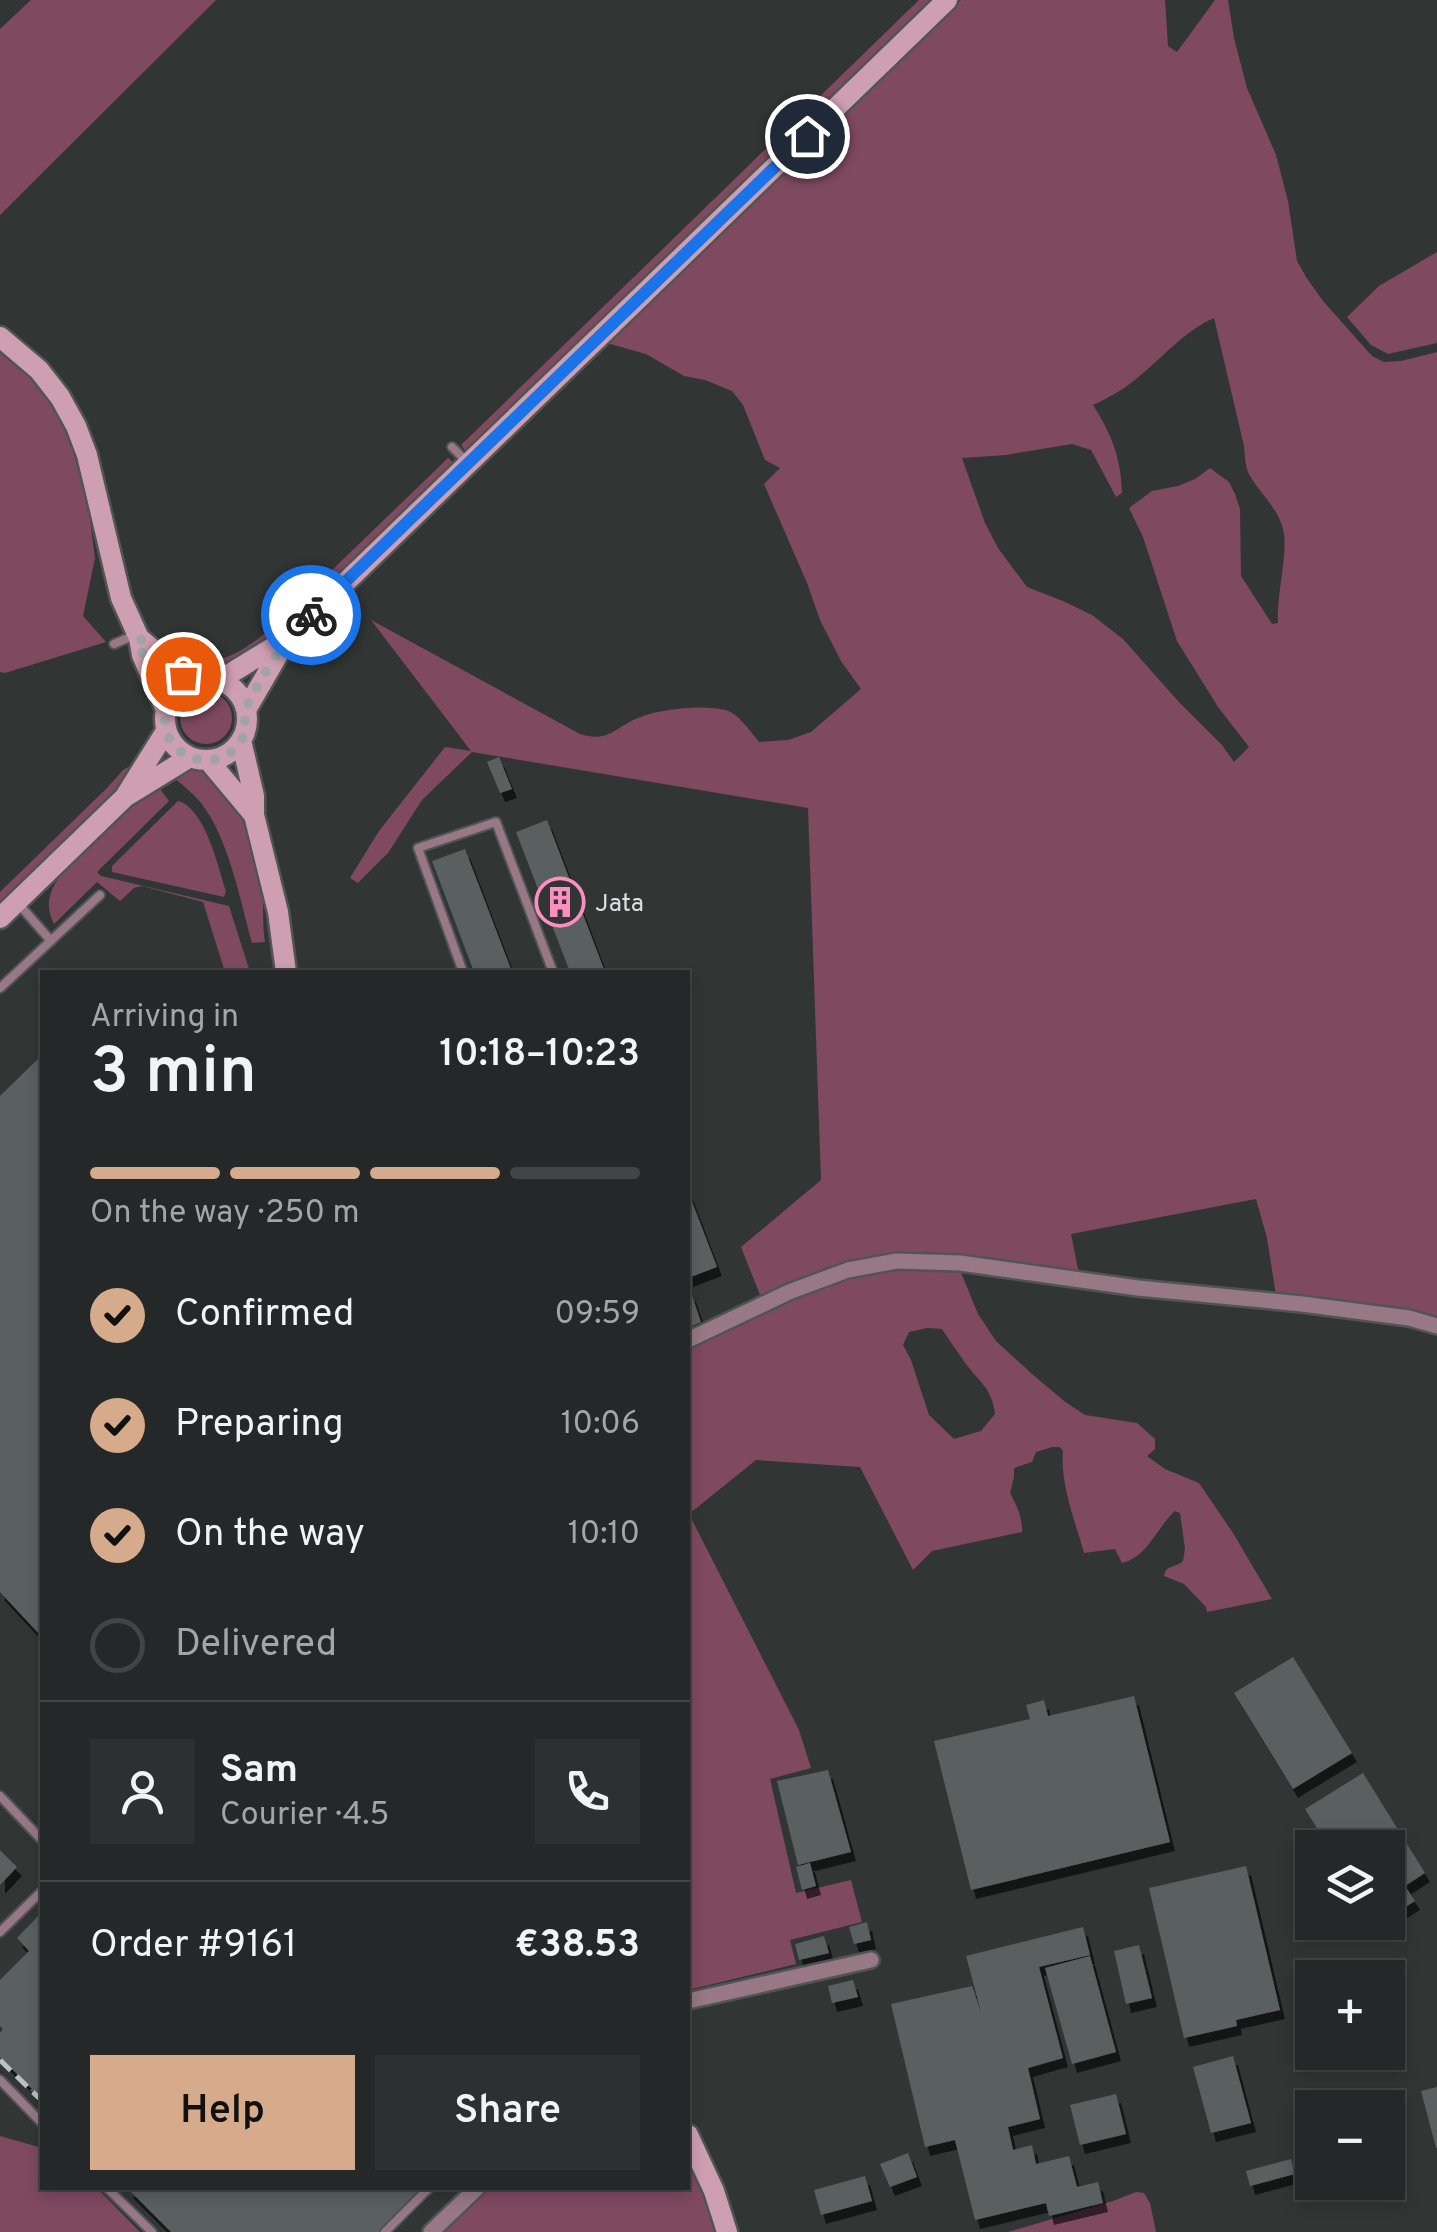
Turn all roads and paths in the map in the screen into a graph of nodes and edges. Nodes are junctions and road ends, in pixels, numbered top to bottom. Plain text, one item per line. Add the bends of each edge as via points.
1 (946, 0) edge
2 (0, 337) edge
3 (452, 447) dead end
4 (468, 464) junction
5 (138, 636) junction
6 (288, 638) junction
7 (114, 644) dead end
8 (196, 680) junction
9 (218, 680) junction
10 (246, 710) junction
11 (166, 721) junction
12 (241, 740) junction
13 (199, 759) junction
14 (125, 797) junction
15 (254, 815) junction
16 (100, 894) dead end
17 (17, 902) junction
18 (0, 918) edge
19 (51, 941) junction
20 (286, 970) edge
21 (462, 970) edge
22 (552, 970) edge
23 (0, 988) edge
24 (1437, 1326) edge
25 (690, 1339) edge
26 (0, 1796) edge
27 (40, 1838) edge
28 (40, 1892) edge
29 (0, 1932) edge
30 (872, 1960) dead end
31 (690, 2000) edge
32 (0, 2080) edge
33 (40, 2121) edge
34 (690, 2139) edge
35 (109, 2190) edge
36 (428, 2190) edge
37 (475, 2190) edge
38 (152, 2232) edge
39 (385, 2232) edge
40 (431, 2232) edge
41 (727, 2232) edge

1 - 4 street
2 - 5 street via 38,370 76,426 116,582
3 - 4 lane
4 - 6 street
5 - 7 lane
5 - 8 street
5 - 11 street
6 - 9 street
6 - 10 street
8 - 9 street
8 - 11 street via 173,694
9 - 10 street
10 - 12 street
11 - 13 street via 176,747
11 - 14 street
12 - 13 street via 224,756
12 - 15 street
13 - 14 street
13 - 15 street
14 - 17 street
15 - 20 street
16 - 19 lane
17 - 18 street
17 - 19 lane
19 - 23 lane
21 - 22 lane via 418,848 496,822
24 - 25 street via 960,1262 896,1261 789,1292
26 - 27 lane
28 - 29 lane
30 - 31 street
32 - 33 lane
34 - 41 street
35 - 38 lane
36 - 39 lane
37 - 40 street

